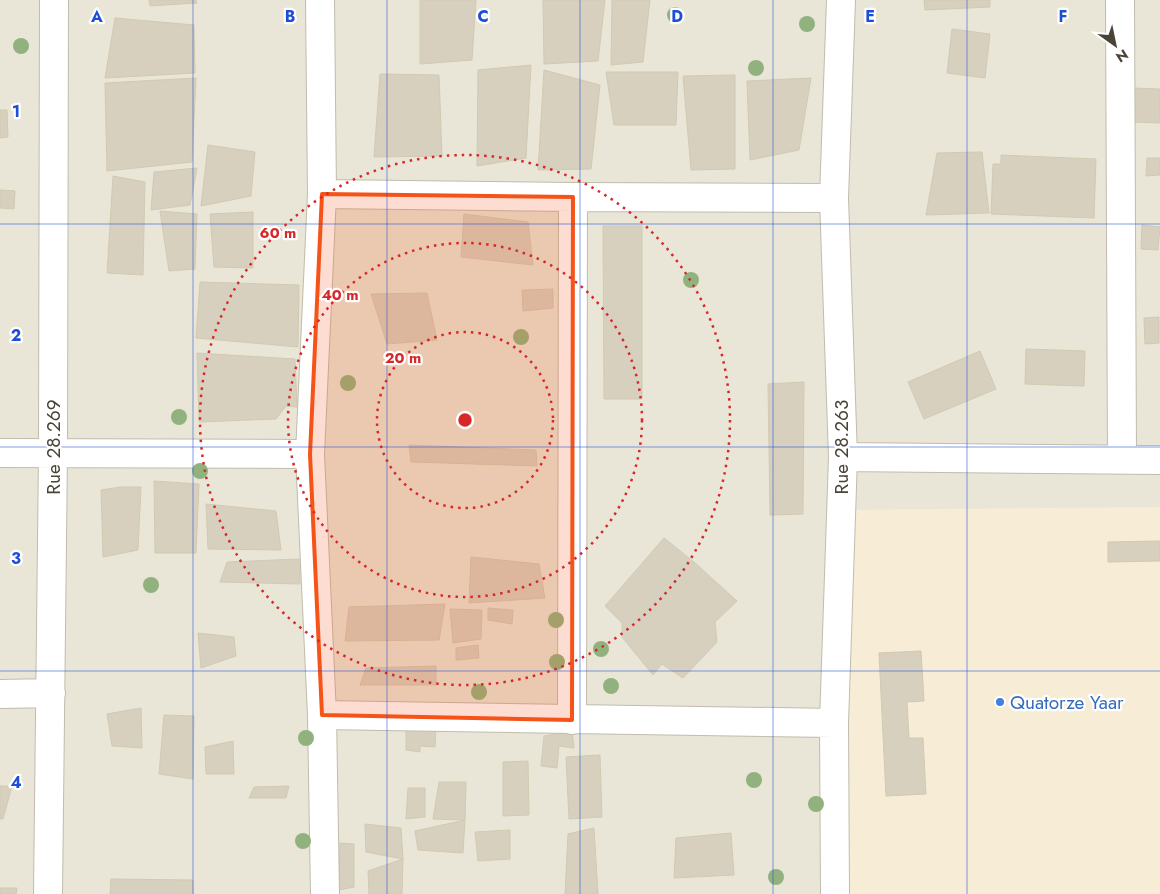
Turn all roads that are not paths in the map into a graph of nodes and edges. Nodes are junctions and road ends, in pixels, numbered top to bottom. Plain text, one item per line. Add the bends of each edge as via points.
1 (54, 0) edge
2 (320, 0) edge
3 (841, 0) edge
4 (1120, 0) edge
5 (322, 194) junction
6 (573, 197) junction
7 (834, 198) junction
8 (0, 453) edge
9 (53, 453) junction
10 (310, 454) junction
11 (843, 457) junction
12 (1122, 458) junction
13 (1160, 460) edge
14 (51, 693) junction
15 (0, 694) edge
16 (322, 715) junction
17 (572, 720) junction
18 (834, 723) junction
19 (48, 894) edge
20 (325, 894) edge
21 (835, 894) edge

1 - 9 street, Rue 28.269
2 - 5 street
3 - 7 street, Rue 28.263
4 - 12 street
5 - 6 street
5 - 10 street
6 - 7 street
6 - 17 street
7 - 11 street, Rue 28.263
8 - 9 street
9 - 10 street
9 - 14 street, Rue 28.269
10 - 16 street
11 - 12 street
11 - 18 street, Rue 28.263
12 - 13 street
14 - 15 street
14 - 19 street, Rue 28.269
16 - 17 street
16 - 20 street
17 - 18 street
18 - 21 street, Rue 28.263

